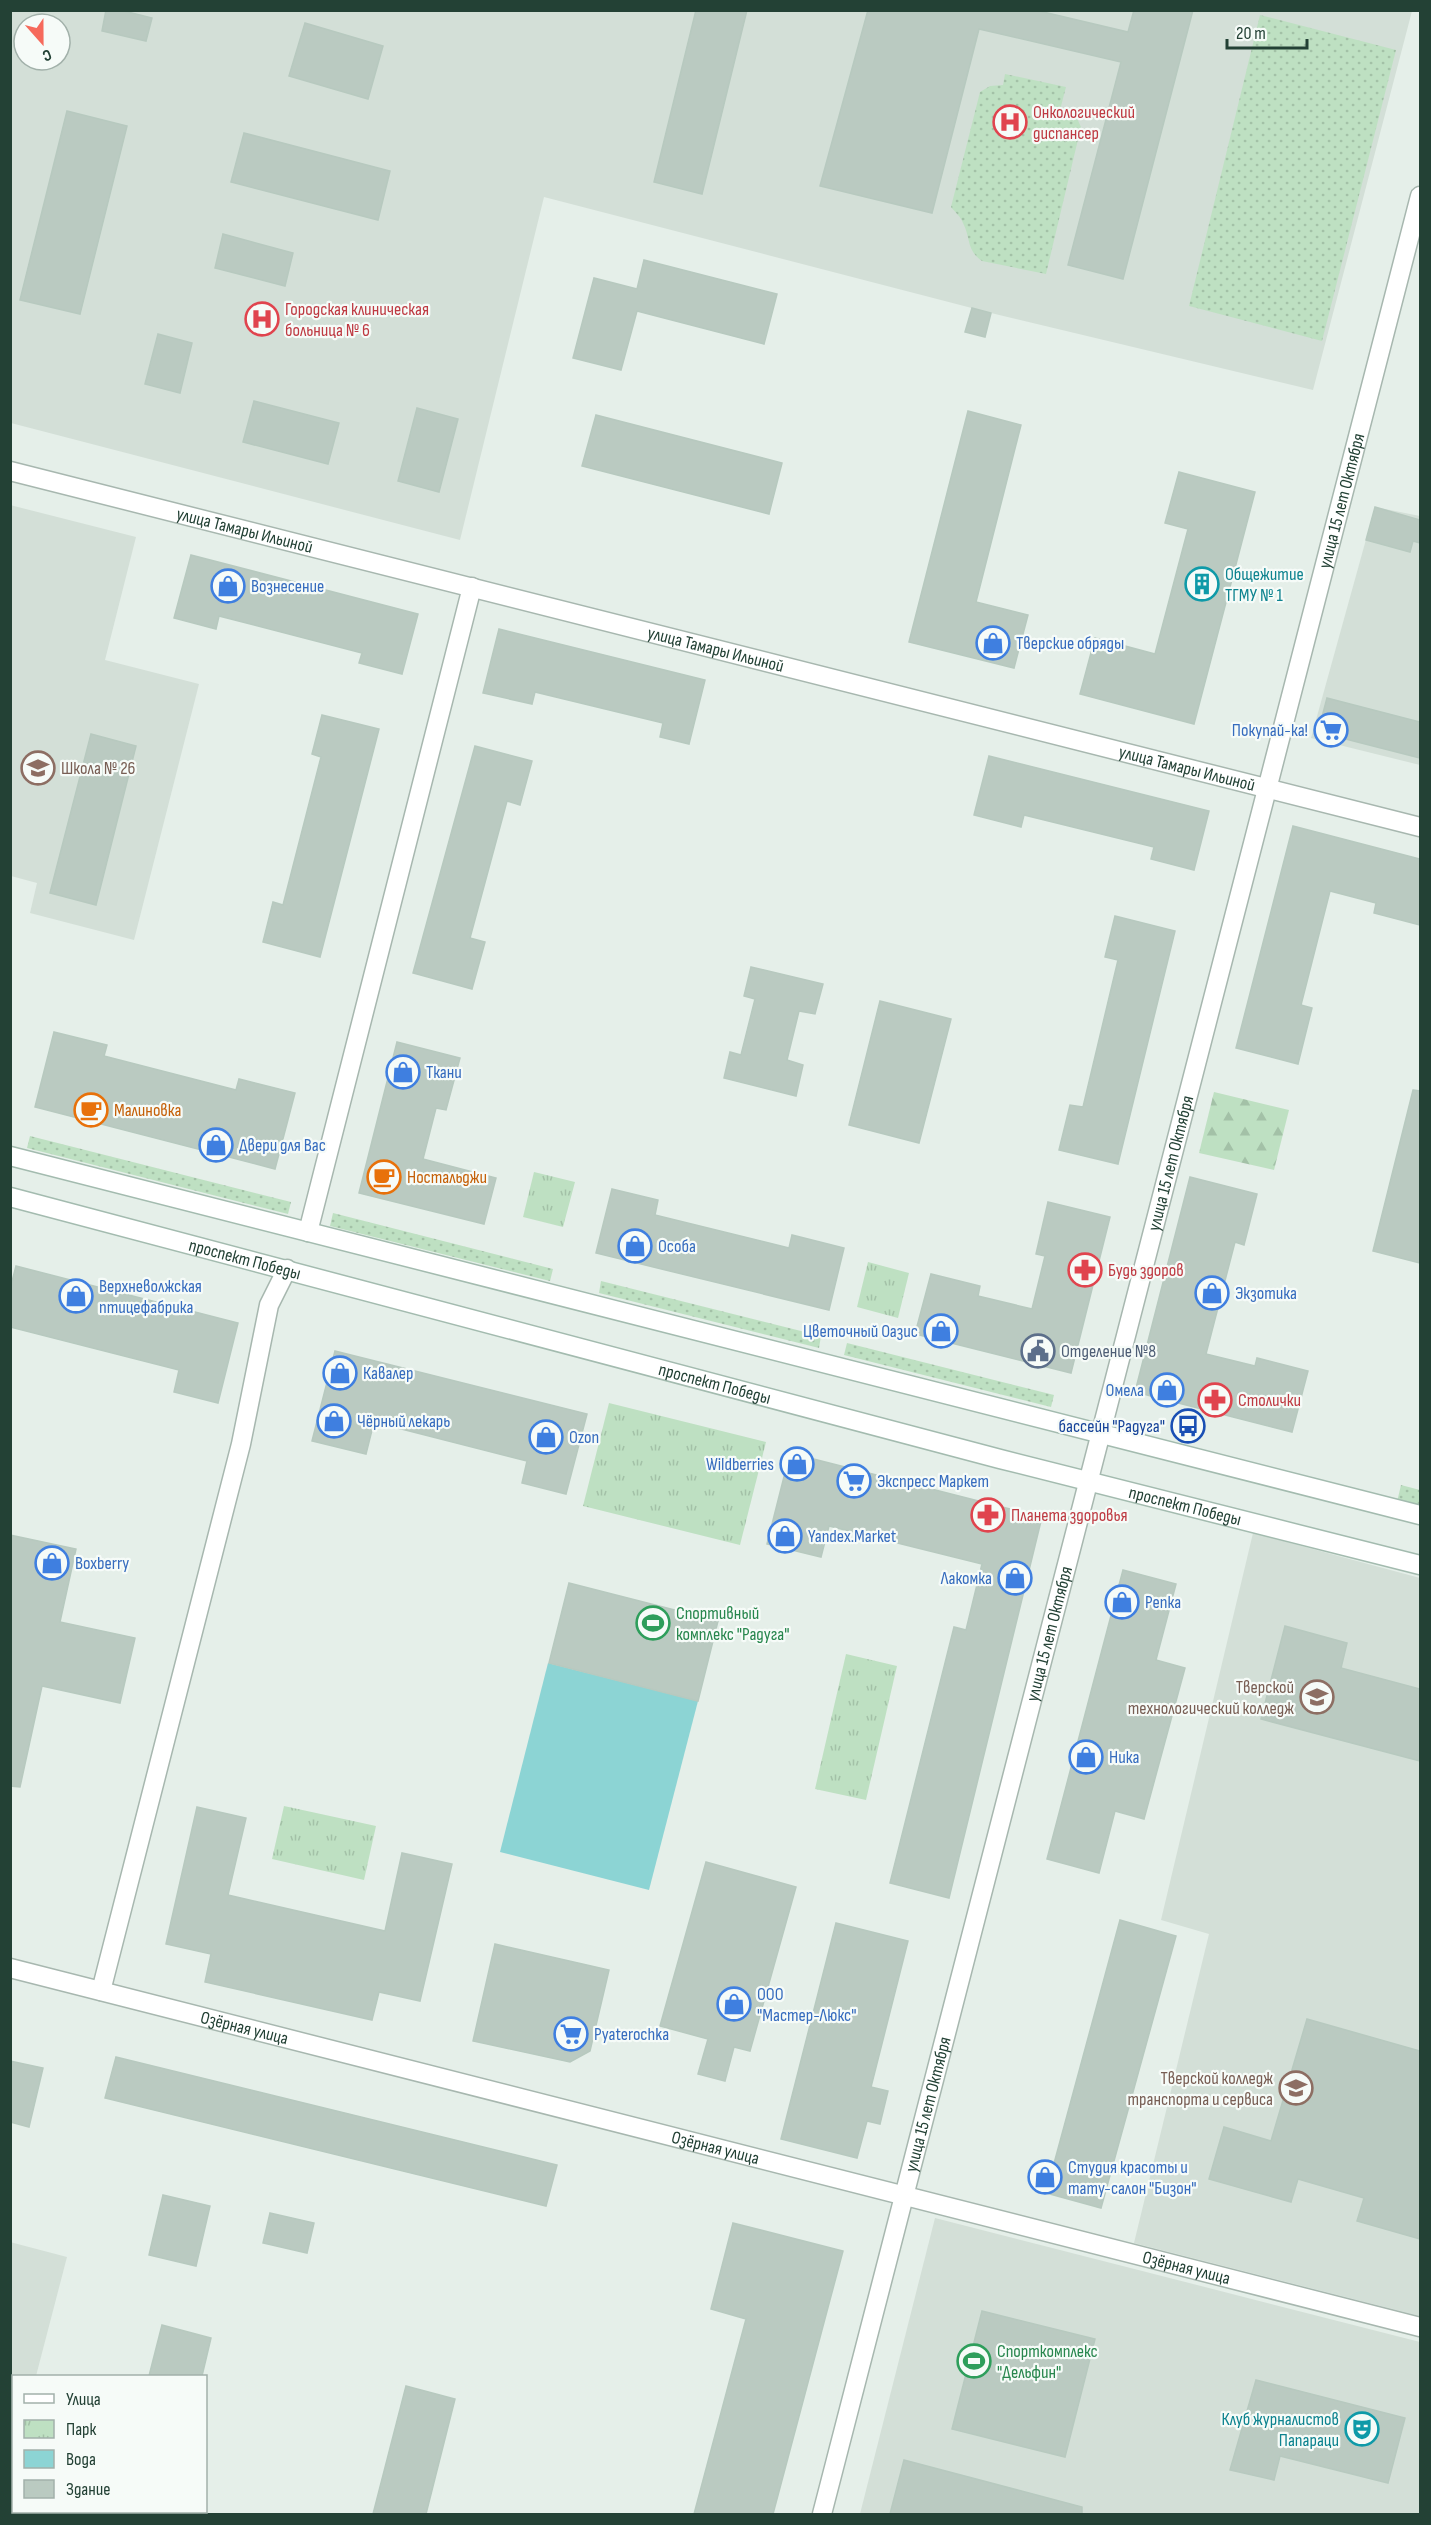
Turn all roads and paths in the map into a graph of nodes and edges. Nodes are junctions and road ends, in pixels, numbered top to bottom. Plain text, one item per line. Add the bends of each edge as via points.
1 (1420, 196) edge
2 (10, 471) edge
3 (472, 587) junction
4 (1268, 789) junction
5 (1420, 827) edge
6 (10, 1156) edge
7 (10, 1197) edge
8 (308, 1232) junction
9 (287, 1269) junction
10 (1101, 1433) junction
11 (1090, 1480) junction
12 (1420, 1515) edge
13 (1420, 1565) edge
14 (10, 1968) edge
15 (101, 1991) junction
16 (905, 2196) junction
17 (1420, 2327) edge
18 (822, 2514) edge

1 - 4 street, улица 15 лет Октября
2 - 3 street, улица Тамары Ильиной
3 - 4 street, улица Тамары Ильиной
3 - 8 street
4 - 5 street, улица Тамары Ильиной
4 - 10 street, улица 15 лет Октября
6 - 8 street
7 - 9 street, проспект Победы
8 - 10 street
9 - 11 street, проспект Победы via 979,1454
9 - 15 street via 269,1305 241,1444
10 - 11 street, улица 15 лет Октября
10 - 12 street
11 - 13 street, проспект Победы
11 - 16 street, улица 15 лет Октября
14 - 15 street, Озёрная улица
15 - 16 street, Озёрная улица
16 - 17 street, Озёрная улица
16 - 18 street, улица 15 лет Октября

